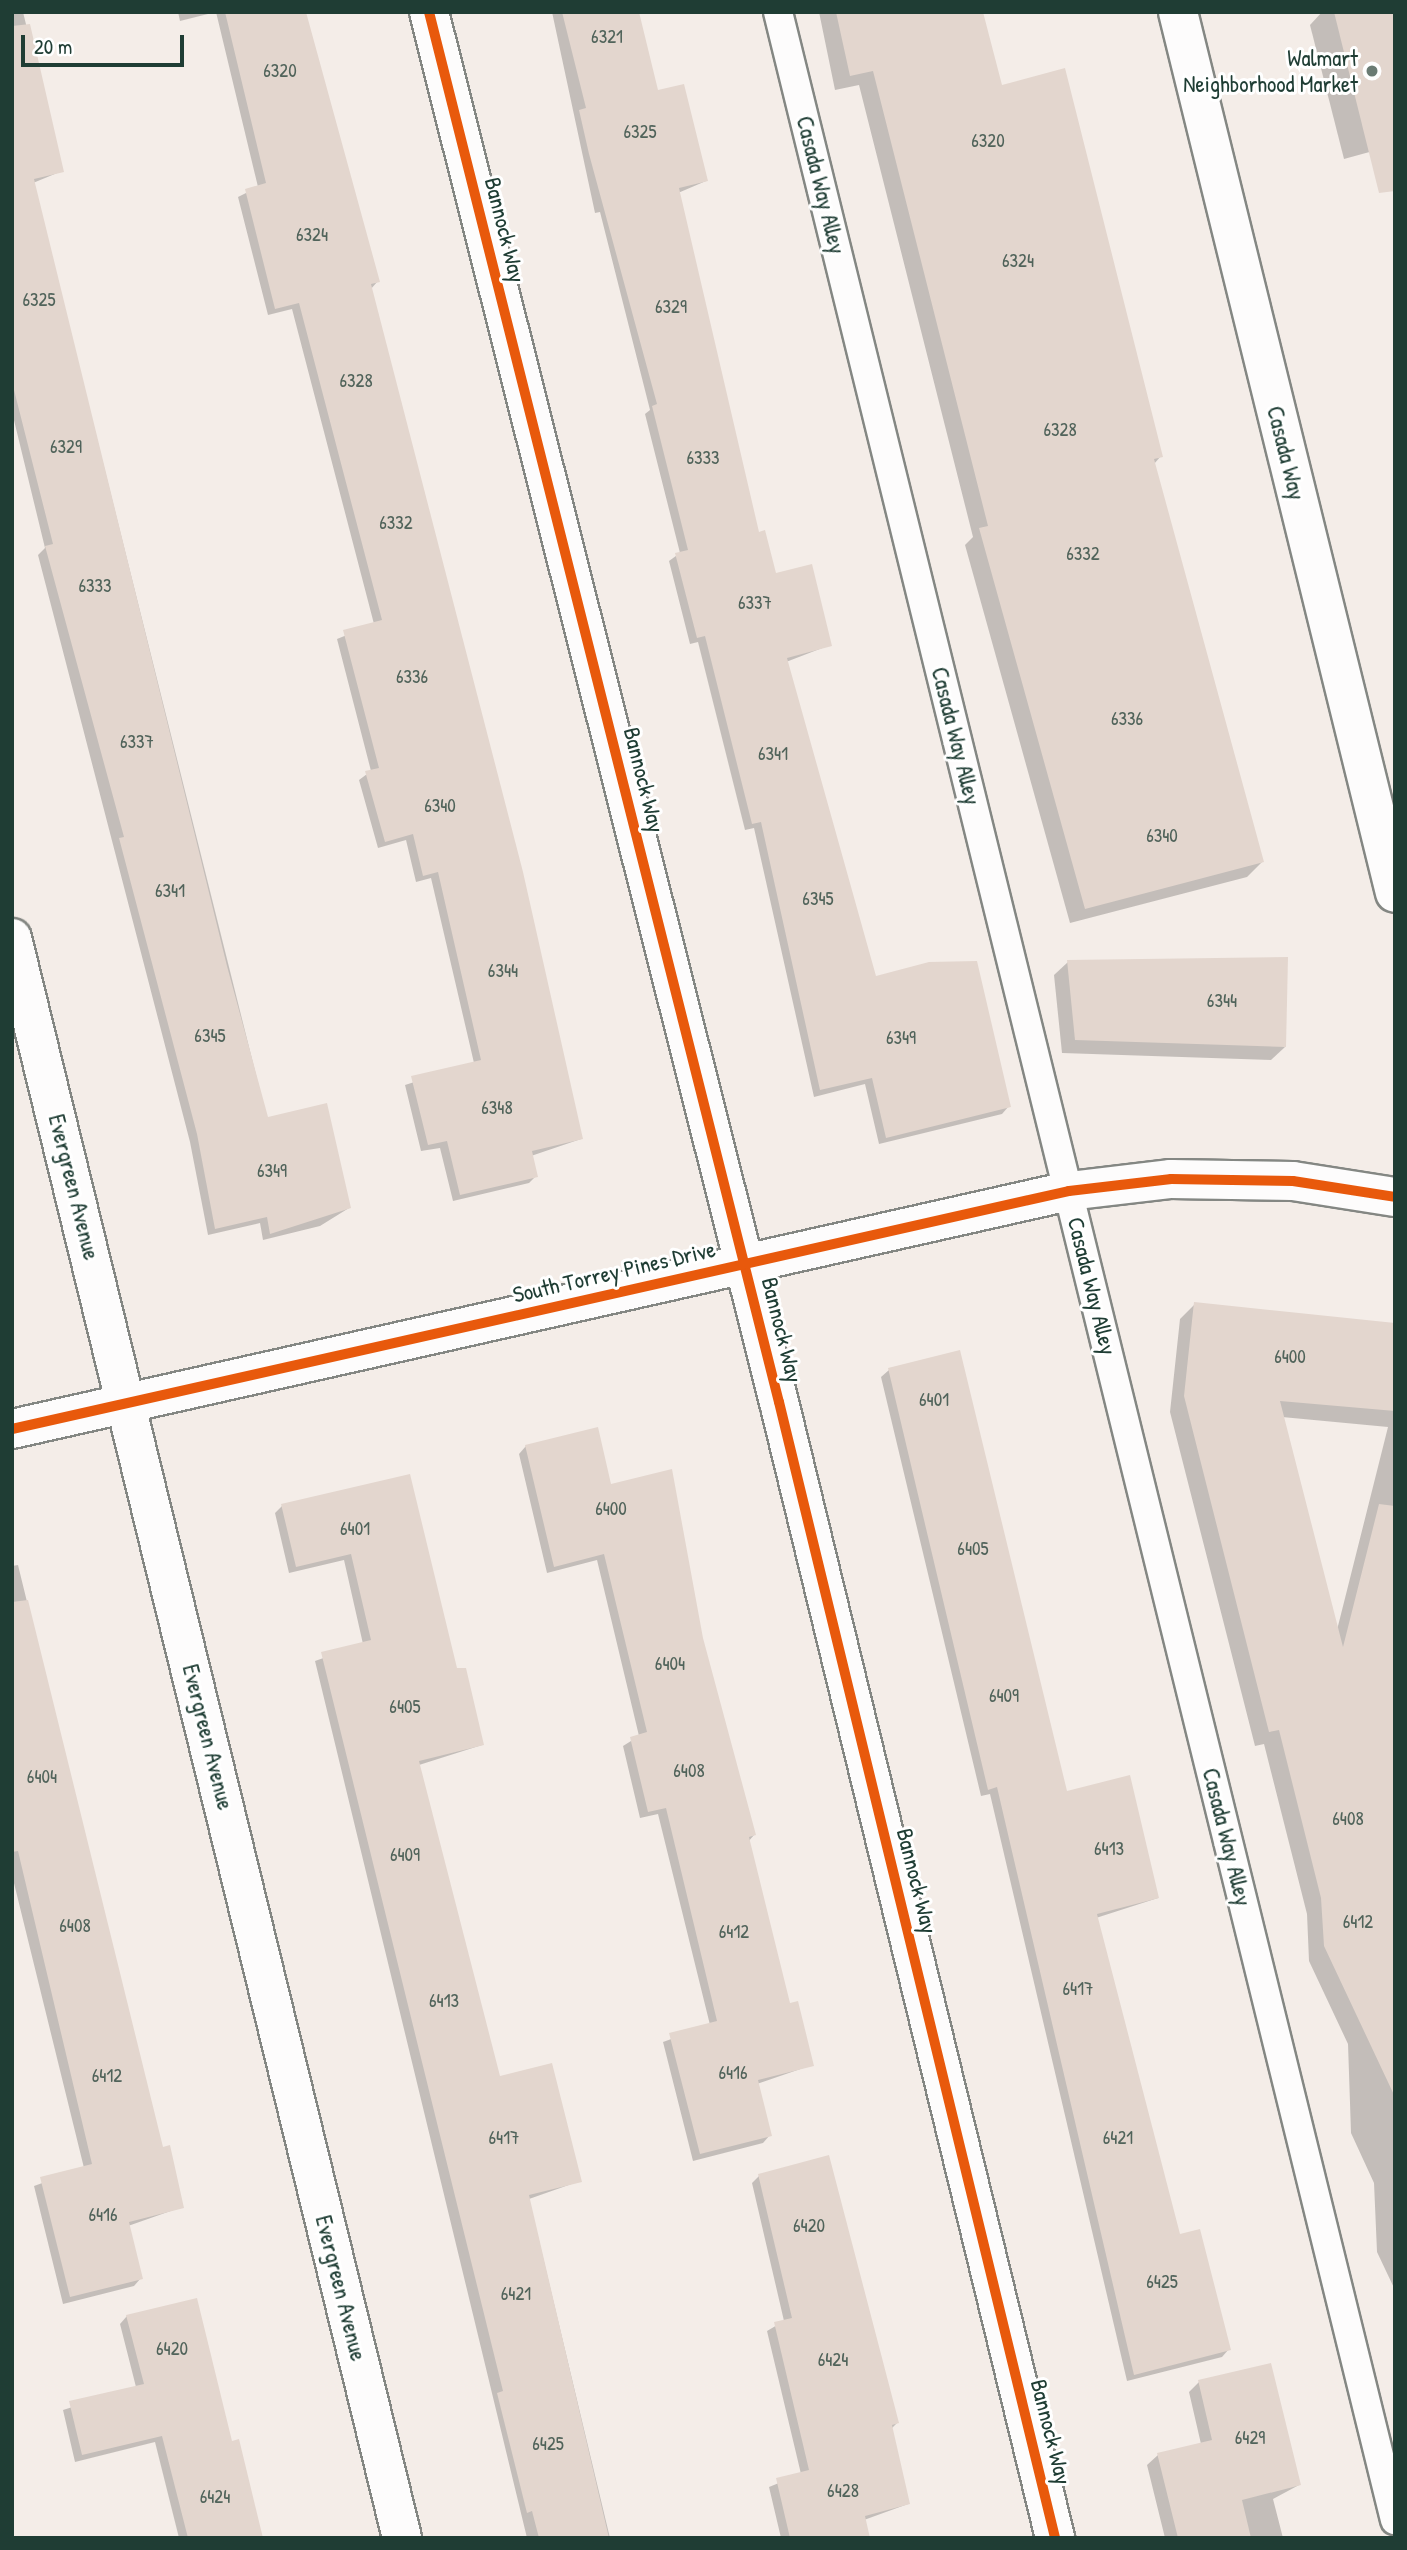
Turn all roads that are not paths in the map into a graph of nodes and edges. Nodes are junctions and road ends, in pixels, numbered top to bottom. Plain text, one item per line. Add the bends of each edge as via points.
1 (429, 12) edge
2 (778, 12) edge
3 (1178, 12) edge
4 (1395, 893) edge
5 (12, 938) edge
6 (1069, 1191) junction
7 (1395, 1197) edge
8 (744, 1265) junction
9 (127, 1403) junction
10 (12, 1429) edge
11 (1395, 2520) edge
12 (401, 2538) edge
13 (1055, 2538) edge

1 - 8 street, Bannock Way
2 - 6 lane, Casada Way Alley
3 - 4 street, Casada Way
5 - 9 street, Evergreen Avenue
6 - 7 street, South Torrey Pines Drive via 1171,1179 1293,1181
6 - 8 street, South Torrey Pines Drive
6 - 11 lane, Casada Way Alley
8 - 9 street, South Torrey Pines Drive
8 - 13 street, Bannock Way
9 - 10 street, South Torrey Pines Drive
9 - 12 street, Evergreen Avenue

